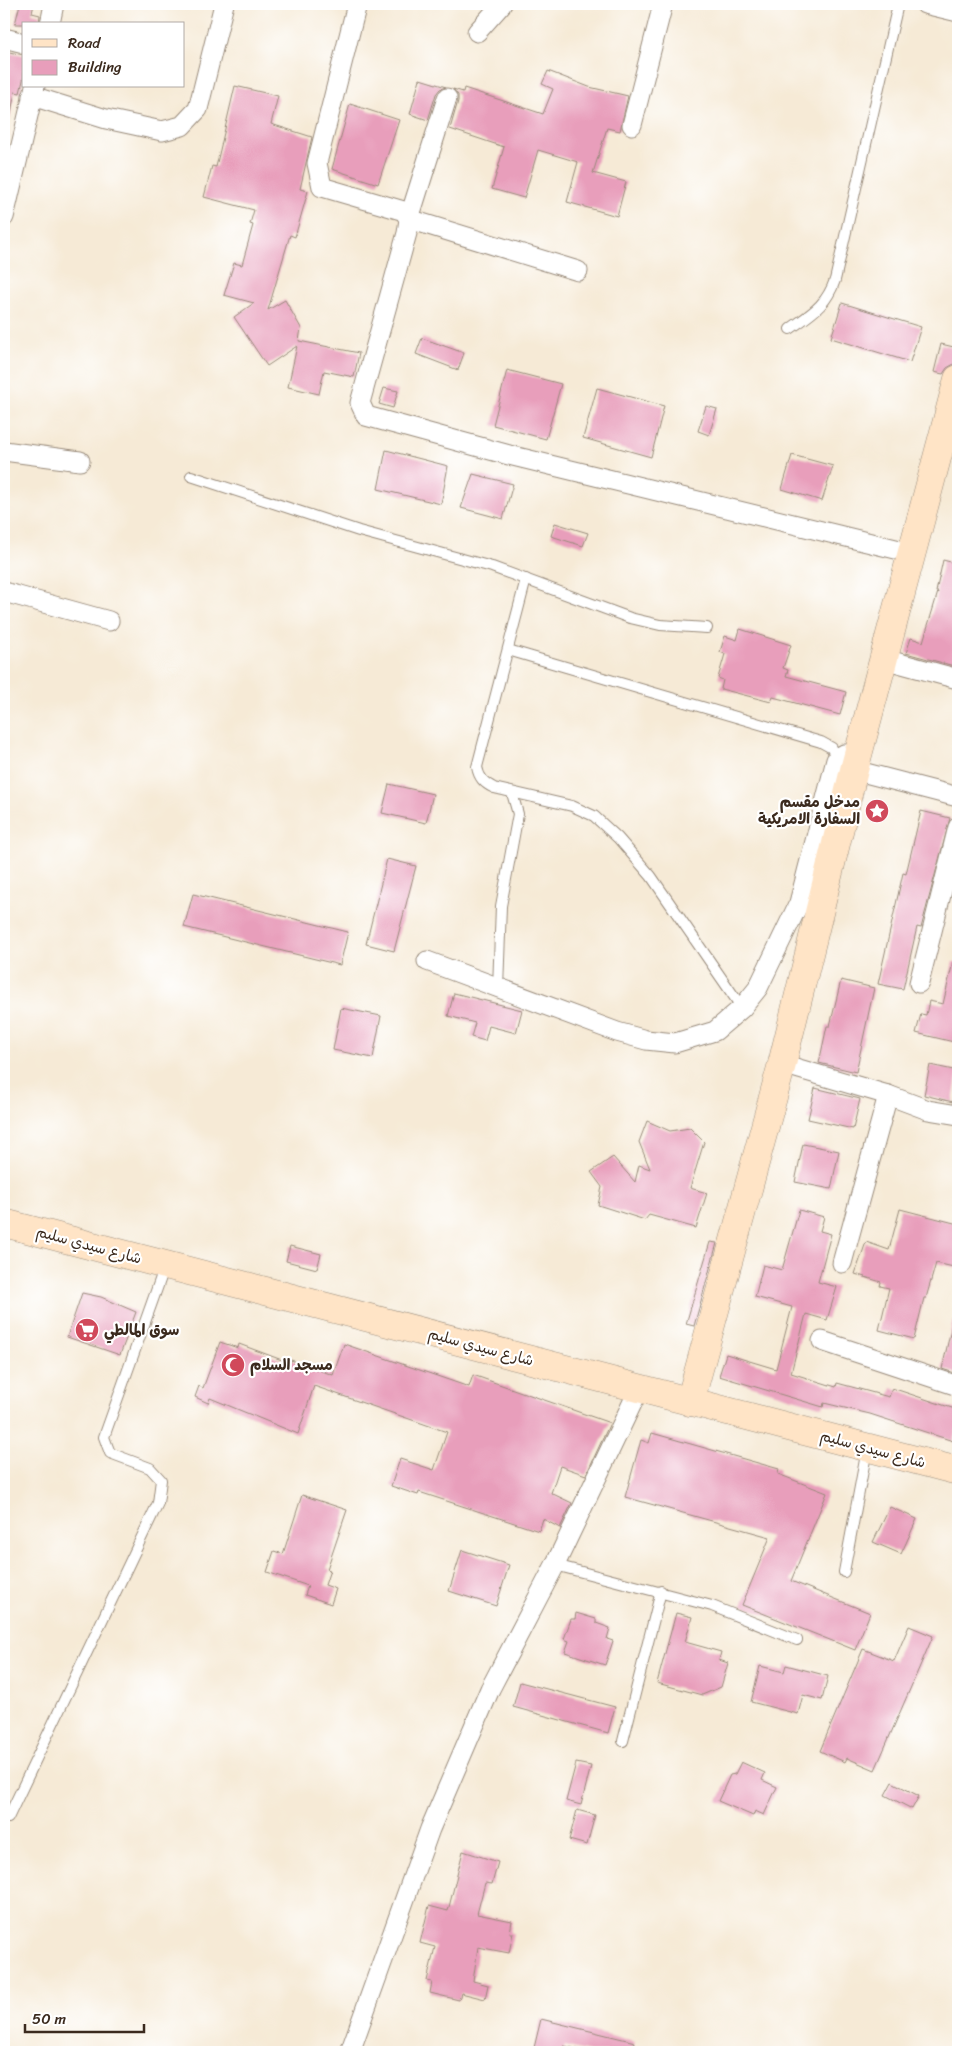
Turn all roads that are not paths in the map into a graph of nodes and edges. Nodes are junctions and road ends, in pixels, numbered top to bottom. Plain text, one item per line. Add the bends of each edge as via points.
1 (54, 4) edge
2 (224, 4) edge
3 (357, 4) edge
4 (502, 4) edge
5 (663, 4) edge
6 (898, 4) edge
7 (925, 4) edge
8 (958, 12) edge
9 (50, 22) edge
10 (477, 32) dead end
11 (4, 38) edge
12 (22, 42) edge
13 (34, 91) edge
14 (447, 98) dead end
15 (632, 125) dead end
16 (4, 217) edge
17 (409, 219) junction
18 (578, 271) dead end
19 (790, 329) dead end
20 (958, 379) edge
21 (4, 451) edge
22 (80, 461) dead end
23 (191, 476) dead end
24 (912, 553) junction
25 (526, 579) junction
26 (4, 592) edge
27 (109, 622) dead end
28 (708, 628) dead end
29 (508, 650) junction
30 (884, 659) junction
31 (958, 678) edge
32 (850, 762) junction
33 (512, 793) junction
34 (958, 796) edge
35 (958, 827) edge
36 (427, 961) dead end
37 (919, 983) dead end
38 (498, 988) junction
39 (742, 1008) junction
40 (782, 1064) junction
41 (888, 1095) junction
42 (958, 1115) edge
43 (4, 1223) edge
44 (842, 1263) dead end
45 (165, 1265) junction
46 (822, 1341) dead end
47 (958, 1386) edge
48 (639, 1389) junction
49 (690, 1402) junction
50 (867, 1448) junction
51 (958, 1469) edge
52 (555, 1565) junction
53 (844, 1572) dead end
54 (661, 1591) junction
55 (797, 1640) dead end
56 (623, 1741) dead end
57 (8, 1818) dead end
58 (350, 2052) edge

1 - 9 street
2 - 13 street via 198,109 182,126 162,131 106,119
3 - 17 street via 317,163 318,174 322,187 404,211
4 - 10 street
5 - 15 street
6 - 19 lane via 835,280 829,297 821,306
7 - 8 street
11 - 12 street
13 - 16 street
14 - 17 street
17 - 18 street
17 - 24 street via 360,403 366,416 509,455
20 - 24 street
21 - 22 street
23 - 25 lane via 359,531
24 - 30 street
25 - 28 lane via 630,618 660,625
25 - 29 lane
26 - 27 street
29 - 32 lane via 820,742
29 - 33 lane via 477,767 484,783
30 - 31 street
30 - 32 street
32 - 34 street
32 - 39 street via 799,903 758,988
32 - 40 street
33 - 38 lane via 518,814 501,906
33 - 39 lane via 578,808 594,816 651,876
35 - 37 street
36 - 38 street
38 - 39 street via 617,1032 664,1042 683,1041 715,1031
40 - 41 street
40 - 49 street
41 - 42 street via 928,1110
41 - 44 street
43 - 45 street, شارع سيدي سليم
45 - 48 street, شارع سيدي سليم
45 - 57 lane via 104,1437 110,1453 150,1468 161,1480 158,1503
46 - 47 street
48 - 49 street, شارع سيدي سليم
48 - 52 street
49 - 50 street, شارع سيدي سليم
50 - 51 street, شارع سيدي سليم
50 - 53 lane
52 - 54 lane
52 - 58 street via 490,1689 430,1829
54 - 55 lane via 712,1606
54 - 56 lane

